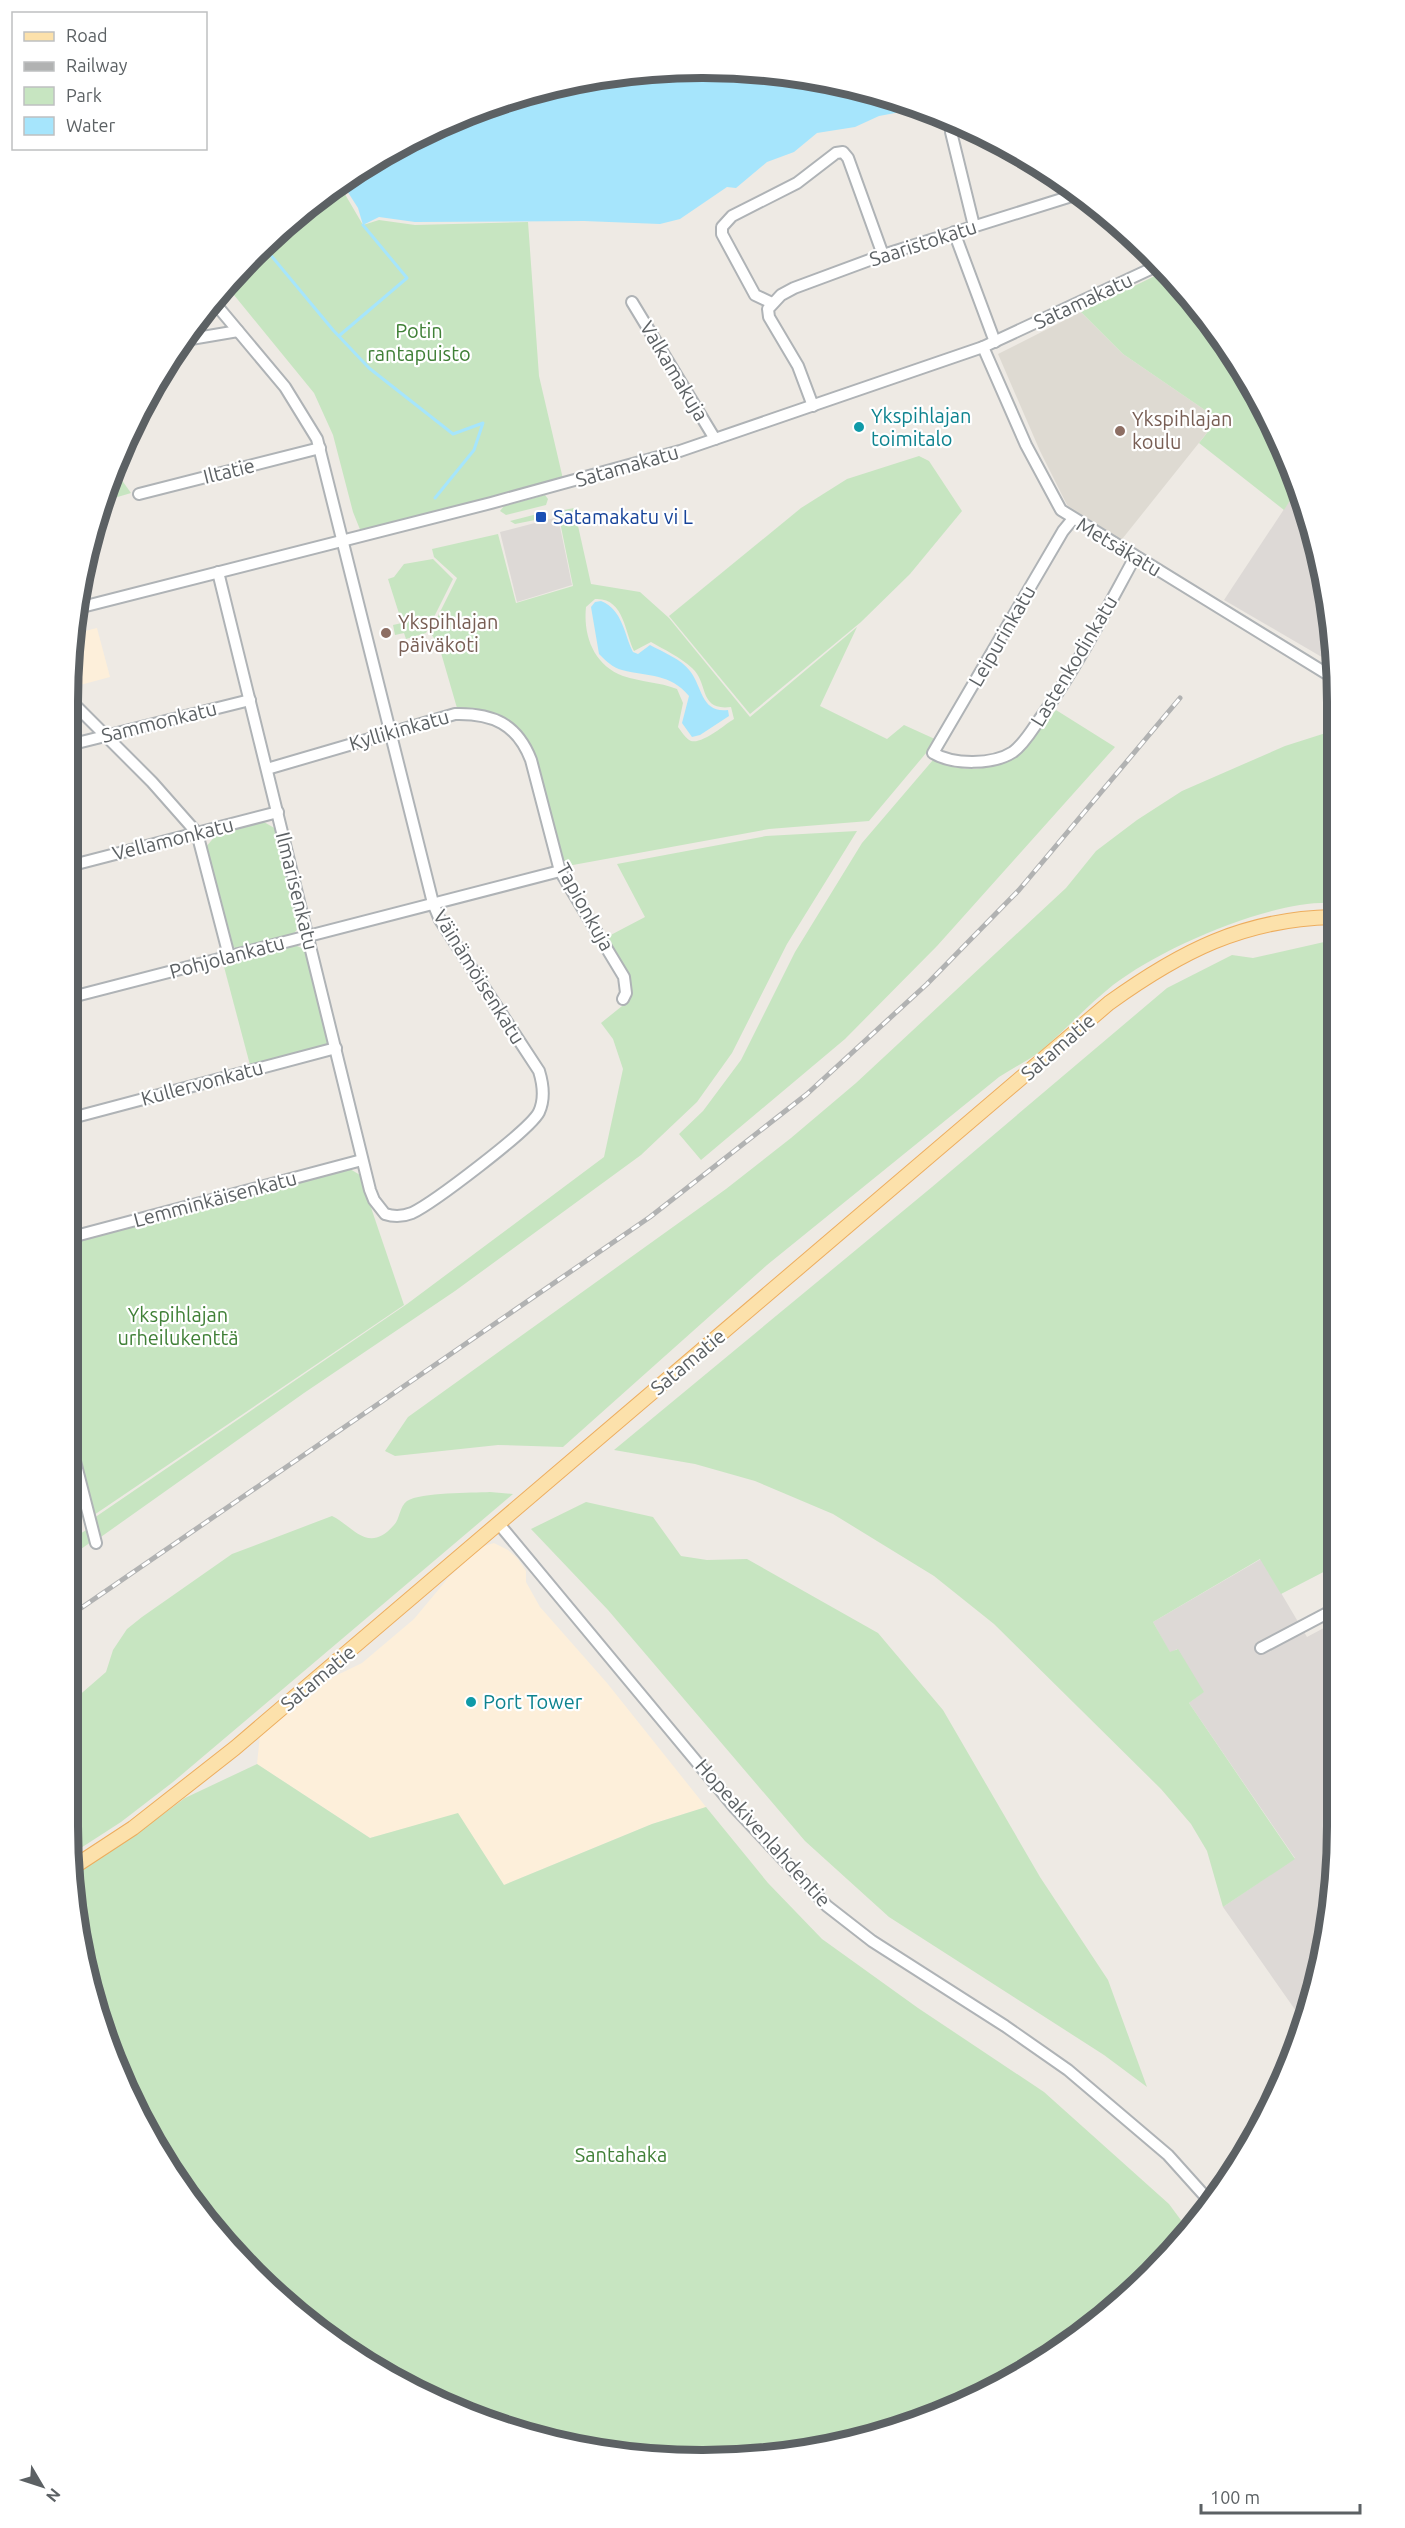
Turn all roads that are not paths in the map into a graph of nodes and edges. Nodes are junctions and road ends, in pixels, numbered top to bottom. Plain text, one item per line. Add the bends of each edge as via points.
1 (951, 132) dead end
2 (1068, 197) edge
3 (974, 226) junction
4 (954, 232) junction
5 (883, 255) junction
6 (1151, 269) edge
7 (632, 302) dead end
8 (772, 303) junction
9 (219, 308) edge
10 (238, 331) junction
11 (196, 338) edge
12 (995, 342) junction
13 (984, 347) junction
14 (813, 406) junction
15 (715, 439) junction
16 (320, 448) junction
17 (139, 494) dead end
18 (1072, 520) junction
19 (344, 541) junction
20 (1135, 557) junction
21 (218, 572) junction
22 (86, 606) edge
23 (1326, 673) edge
24 (250, 700) junction
25 (78, 708) edge
26 (391, 732) junction
27 (105, 735) junction
28 (78, 742) edge
29 (525, 743) joint
30 (933, 753) joint
31 (267, 769) junction
32 (278, 812) junction
33 (197, 833) junction
34 (78, 864) edge
35 (560, 871) junction
36 (432, 903) junction
37 (1327, 918) edge
38 (308, 936) junction
39 (229, 956) junction
40 (78, 995) edge
41 (624, 999) dead end
42 (336, 1048) junction
43 (78, 1116) edge
44 (362, 1160) junction
45 (379, 1208) joint
46 (78, 1235) edge
47 (78, 1473) edge
48 (499, 1524) junction
49 (96, 1543) dead end
50 (1327, 1613) edge
51 (1261, 1648) dead end
52 (79, 1863) edge
53 (1205, 2196) edge

1 - 3 street
2 - 3 street, Saaristokatu
3 - 4 street, Saaristokatu
4 - 5 street, Saaristokatu
4 - 12 street
5 - 8 street, Saaristokatu via 794,288
5 - 8 street via 848,158 843,152 836,153 797,183 724,221 722,234 755,295
6 - 12 street, Satamakatu
7 - 15 street, Valkamakuja
8 - 14 street via 769,317 798,366
9 - 10 street, Väinämöisenkatu
10 - 11 street
10 - 16 street, Väinämöisenkatu via 303,412
12 - 13 street, Satamakatu
13 - 14 street, Satamakatu
13 - 18 street, Metsäkatu via 1052,499
14 - 15 street, Satamakatu
15 - 19 street, Satamakatu via 628,467
16 - 17 street, Iltatie
16 - 19 street, Väinämöisenkatu
18 - 20 street, Metsäkatu
18 - 30 street, Leipurinkatu
19 - 21 street, Satamakatu
19 - 26 street, Väinämöisenkatu
20 - 23 street, Metsäkatu
20 - 30 street, Lastenkodinkatu via 1050,705 1012,752 963,762
21 - 22 street, Satamakatu
21 - 24 street, Ilmarisenkatu
24 - 27 street, Sammonkatu
24 - 31 street, Ilmarisenkatu
25 - 27 street
26 - 29 street, Kyllikinkatu via 455,714 470,714 510,727
26 - 31 street, Kyllikinkatu
26 - 36 street, Väinämöisenkatu
27 - 28 street, Sammonkatu
27 - 33 street
29 - 35 street, Tapionkuja
31 - 32 street, Ilmarisenkatu
32 - 33 street, Vellamonkatu
32 - 38 street, Ilmarisenkatu
33 - 34 street, Vellamonkatu
33 - 39 street
35 - 36 street, Pohjolankatu
35 - 41 street, Tapionkuja via 624,976
36 - 38 street, Pohjolankatu
36 - 45 street, Väinämöisenkatu via 539,1071 543,1097 540,1111 520,1134 425,1204 401,1216 385,1214
37 - 48 main road, Satamatie via 1259,927 1197,947 1109,1003
38 - 39 street, Pohjolankatu
38 - 42 street, Ilmarisenkatu
39 - 40 street, Pohjolankatu
42 - 43 street, Kullervonkatu
42 - 44 street, Ilmarisenkatu
44 - 45 street, Ilmarisenkatu
44 - 46 street, Lemminkäisenkatu
47 - 49 street
48 - 52 main road, Satamatie via 182,1792
48 - 53 street, Hopeakivenlahdentie via 735,1808 827,1906 872,1941 1068,2070 1168,2155
50 - 51 street

